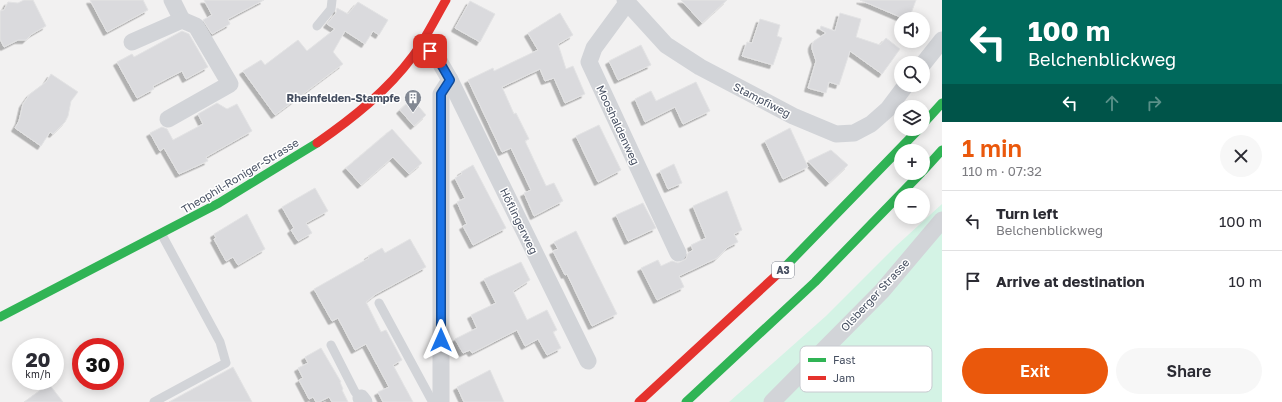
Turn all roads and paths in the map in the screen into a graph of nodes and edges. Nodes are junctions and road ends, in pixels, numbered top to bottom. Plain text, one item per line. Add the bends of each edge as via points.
1 (172, 0) edge
2 (332, 0) edge
3 (446, 0) edge
4 (626, 1) edge
5 (182, 20) junction
6 (317, 26) dead end
7 (941, 41) edge
8 (132, 42) dead end
9 (422, 43) junction
10 (929, 56) edge
11 (450, 80) junction
12 (901, 92) edge
13 (942, 103) edge
14 (930, 116) edge
15 (168, 119) dead end
16 (912, 136) edge
17 (942, 150) edge
18 (930, 163) edge
19 (914, 180) edge
20 (942, 220) edge
21 (162, 235) junction
22 (678, 253) dead end
23 (380, 304) dead end
24 (0, 317) edge
25 (331, 345) dead end
26 (827, 346) edge
27 (588, 362) dead end
28 (800, 374) edge
29 (362, 400) edge
30 (154, 402) edge
31 (437, 402) edge
32 (441, 402) edge
33 (639, 402) edge
34 (686, 402) edge
35 (772, 402) edge

1 - 5 street
2 - 6 lane via 330,9
3 - 9 main road, Theophil-Roniger-Strasse
4 - 12 street, Stampfiweg via 666,45 700,67 793,116 836,134 854,133 872,124
4 - 22 street, Mooshaldenweg via 594,48 589,62
5 - 8 street
5 - 15 street via 196,26 230,84
7 - 10 street
9 - 11 street, Höflingerweg via 438,59
9 - 21 main road, Theophil-Roniger-Strasse via 380,94 327,137 259,181
11 - 27 street, Höflingerweg
11 - 32 street via 441,94
13 - 14 main road
16 - 33 main road, A3 via 793,260
17 - 18 main road
19 - 34 main road via 815,282
20 - 26 street, Olsberger Strasse via 882,291
21 - 24 main road, Theophil-Roniger-Strasse via 39,295
21 - 30 lane via 220,342 226,363
23 - 31 lane via 431,399
25 - 29 lane
28 - 35 street, Olsberger Strasse

